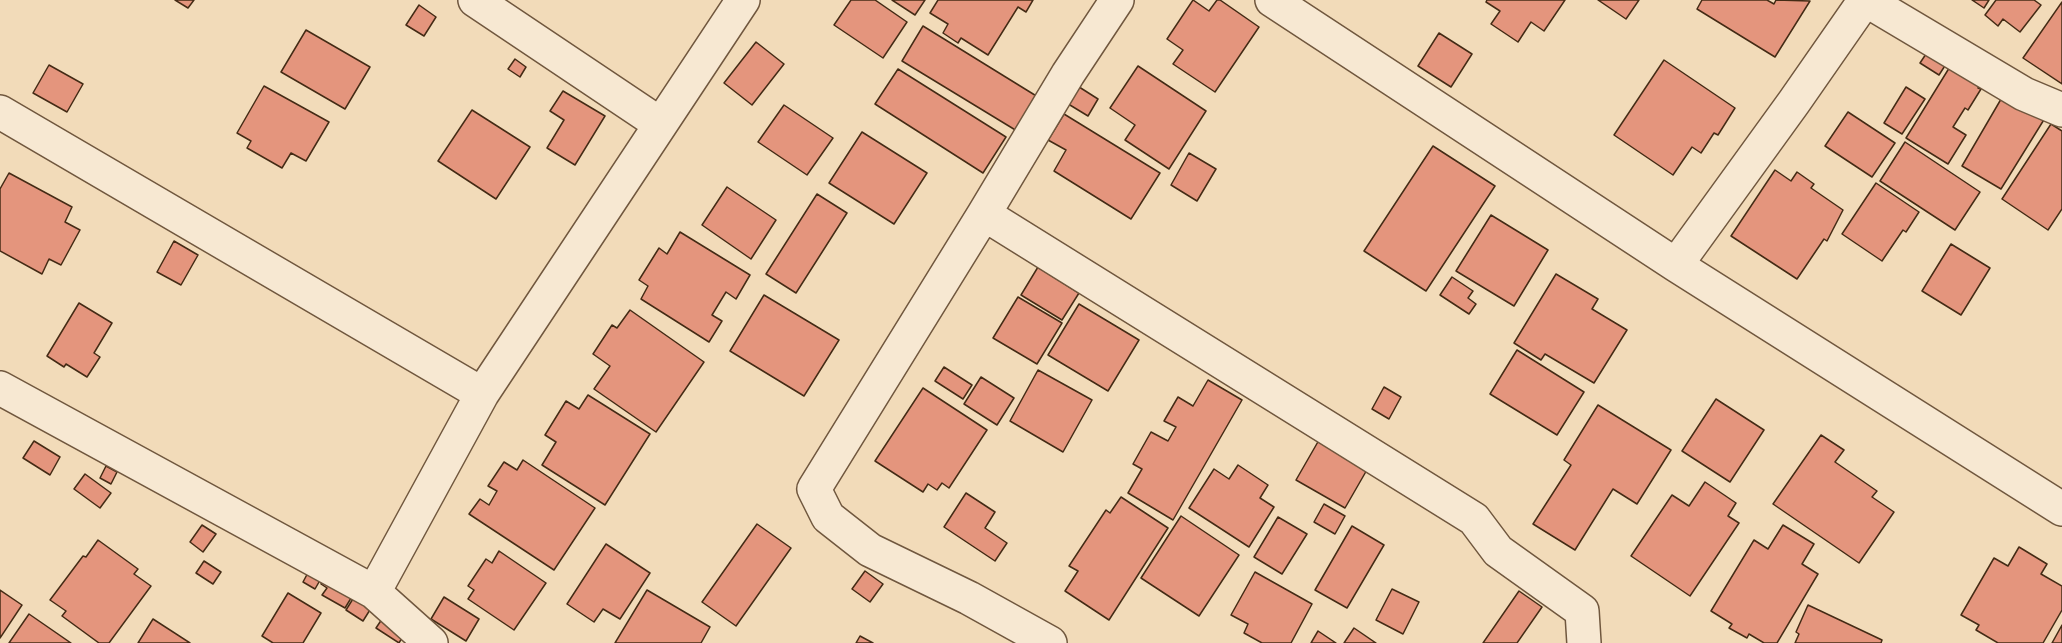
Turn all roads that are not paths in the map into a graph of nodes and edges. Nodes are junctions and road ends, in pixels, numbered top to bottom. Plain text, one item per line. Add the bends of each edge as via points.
1 (475, 0) edge
2 (743, 0) edge
3 (1117, 0) edge
4 (1272, 0) edge
5 (1866, 0) edge
6 (2062, 111) edge
7 (0, 112) edge
8 (660, 124) junction
9 (984, 214) junction
10 (1676, 264) junction
11 (0, 388) edge
12 (482, 394) junction
13 (2062, 509) edge
14 (374, 592) junction
15 (430, 643) edge
16 (1050, 643) edge
17 (1584, 643) edge

1 - 8 street
2 - 8 street
3 - 9 street
4 - 10 street
5 - 6 street via 2025,94
5 - 10 street
7 - 12 street
8 - 12 street
9 - 16 street via 814,489 828,517 870,550
9 - 17 street via 1474,519 1498,551 1582,611
10 - 13 street
11 - 14 street
12 - 14 street
14 - 15 street

